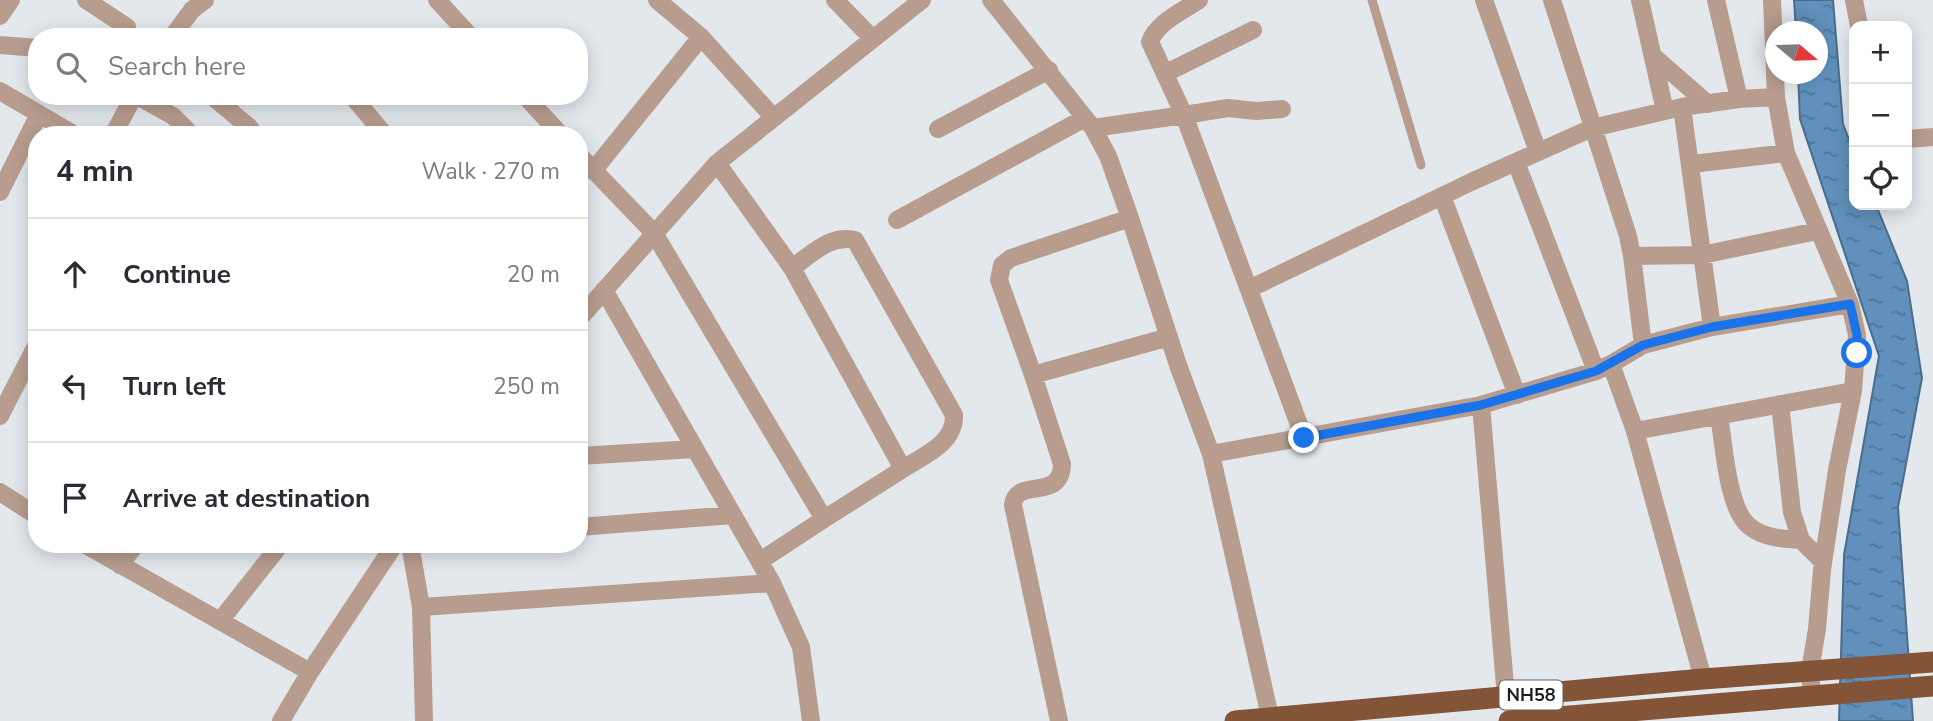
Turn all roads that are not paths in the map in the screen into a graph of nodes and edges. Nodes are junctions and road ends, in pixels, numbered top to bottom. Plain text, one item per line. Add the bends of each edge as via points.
1 (11, 0) edge
2 (86, 0) edge
3 (205, 0) edge
4 (437, 0) edge
5 (657, 0) edge
6 (835, 0) edge
7 (922, 0) edge
8 (991, 0) edge
9 (1199, 0) edge
10 (1372, 0) edge
11 (1484, 0) edge
12 (1552, 0) edge
13 (1640, 0) edge
14 (1716, 0) edge
15 (1772, 0) edge
16 (1854, 0) edge
17 (0, 16) edge
18 (1857, 21) edge
19 (127, 27) dead end
20 (179, 28) edge
21 (463, 28) edge
22 (1253, 30) dead end
23 (701, 37) junction
24 (873, 39) junction
25 (0, 45) edge
26 (28, 47) edge
27 (1653, 56) junction
28 (1049, 70) junction
29 (1166, 73) junction
30 (0, 91) edge
31 (1776, 97) junction
32 (1739, 99) junction
33 (1708, 104) junction
34 (131, 105) edge
35 (152, 105) edge
36 (223, 105) edge
37 (360, 105) edge
38 (533, 105) edge
39 (1282, 109) dead end
40 (1674, 109) junction
41 (39, 114) junction
42 (1184, 115) junction
43 (774, 118) junction
44 (1089, 123) junction
45 (33, 126) edge
46 (60, 126) edge
47 (118, 126) edge
48 (182, 126) edge
49 (248, 126) edge
50 (377, 126) edge
51 (553, 126) edge
52 (1592, 128) junction
53 (938, 129) dead end
54 (28, 136) edge
55 (1933, 136) edge
56 (1912, 138) edge
57 (1538, 152) junction
58 (1786, 153) junction
59 (1516, 162) junction
60 (718, 163) junction
61 (1692, 164) junction
62 (588, 165) edge
63 (1421, 165) dead end
64 (593, 171) junction
65 (0, 192) edge
66 (1442, 196) junction
67 (1130, 218) junction
68 (897, 220) dead end
69 (1817, 231) junction
70 (654, 233) junction
71 (1702, 255) junction
72 (1632, 256) junction
73 (792, 268) junction
74 (1249, 289) junction
75 (604, 290) junction
76 (1850, 304) junction
77 (588, 309) edge
78 (1712, 327) junction
79 (1169, 338) junction
80 (1643, 345) junction
81 (28, 362) edge
82 (1604, 368) junction
83 (1033, 375) junction
84 (1853, 391) junction
85 (1517, 395) junction
86 (1780, 404) junction
87 (1481, 405) junction
88 (0, 416) edge
89 (1719, 416) junction
90 (1635, 431) junction
91 (1304, 438) junction
92 (695, 449) junction
93 (1211, 454) junction
94 (588, 455) edge
95 (903, 469) junction
96 (0, 492) edge
97 (28, 510) edge
98 (733, 514) junction
99 (824, 519) junction
100 (588, 526) edge
101 (1801, 540) junction
102 (99, 553) edge
103 (129, 553) edge
104 (274, 553) edge
105 (385, 553) edge
106 (412, 553) edge
107 (760, 561) junction
108 (1823, 562) junction
109 (120, 565) junction
110 (772, 583) junction
111 (421, 607) junction
112 (220, 621) junction
113 (1933, 662) edge
114 (1818, 670) junction
115 (310, 672) junction
116 (1703, 678) junction
117 (1923, 687) edge
118 (1820, 694) junction
119 (1506, 697) junction
120 (1299, 718) edge
121 (1271, 720) edge
122 (281, 721) edge
123 (424, 721) edge
124 (811, 721) edge
125 (1059, 721) edge
126 (1235, 721) edge
127 (1508, 721) edge

1 - 17 street
2 - 19 street
3 - 20 street
4 - 21 street
5 - 23 street
6 - 24 street
7 - 24 street
8 - 28 street
9 - 29 street via 1152,34 1151,48
10 - 63 lane
11 - 57 street
12 - 52 street
13 - 27 street
14 - 32 street
15 - 31 street
16 - 18 street
22 - 29 street
23 - 43 street
23 - 64 street
24 - 43 street
25 - 26 street
27 - 33 street
27 - 40 street
28 - 44 street
28 - 53 street
29 - 42 street
30 - 41 street
31 - 32 street
31 - 58 street
32 - 33 street
33 - 40 street
34 - 47 street
35 - 48 street
36 - 49 street
37 - 50 street
38 - 51 street
39 - 42 street via 1228,108
40 - 52 street
40 - 61 street
41 - 45 street
41 - 46 street
42 - 44 street
42 - 74 street
43 - 60 street
44 - 67 street via 1108,156
44 - 68 street
52 - 57 street
52 - 72 street
54 - 65 street
55 - 56 street
57 - 59 street
58 - 61 street
58 - 69 street
59 - 66 street
59 - 82 street
60 - 70 street
60 - 73 street
61 - 71 street
62 - 64 street
64 - 70 street
66 - 74 street
66 - 85 street
67 - 79 street
67 - 83 street via 1002,265 999,280
69 - 71 street
69 - 76 street
70 - 75 street
70 - 99 street
71 - 72 street
71 - 78 street
72 - 80 street
73 - 95 street
73 - 95 street via 833,239 855,240 954,415 945,442
74 - 91 street
75 - 77 street
75 - 92 street
76 - 78 street
76 - 84 street via 1857,335
78 - 80 street
79 - 83 street
79 - 93 street
80 - 82 street
81 - 88 street
82 - 85 street
82 - 90 street
83 - 125 street via 1062,474 1053,485 1018,493 1013,505
84 - 86 street
84 - 108 street
85 - 87 street
86 - 89 street
86 - 101 street via 1792,512
87 - 91 street
87 - 119 street
89 - 90 street
89 - 101 street via 1733,498 1741,518 1773,538
90 - 116 street
91 - 93 street
92 - 94 street
92 - 98 street
93 - 121 street
95 - 99 street
96 - 97 street
98 - 100 street
98 - 107 street
99 - 107 street
101 - 108 street
102 - 109 street
103 - 109 street
104 - 112 street
105 - 115 street
106 - 111 street
107 - 110 street
108 - 114 street
109 - 112 street
110 - 111 street
110 - 124 street via 801,647
111 - 123 street
112 - 115 street
113 - 114 highway, NH58
114 - 116 highway, NH58
114 - 118 street
115 - 122 street
116 - 119 highway, NH58
117 - 118 highway, NH58
118 - 127 highway, NH58
119 - 120 highway, NH58
120 - 121 highway, NH58
121 - 126 highway, NH58

